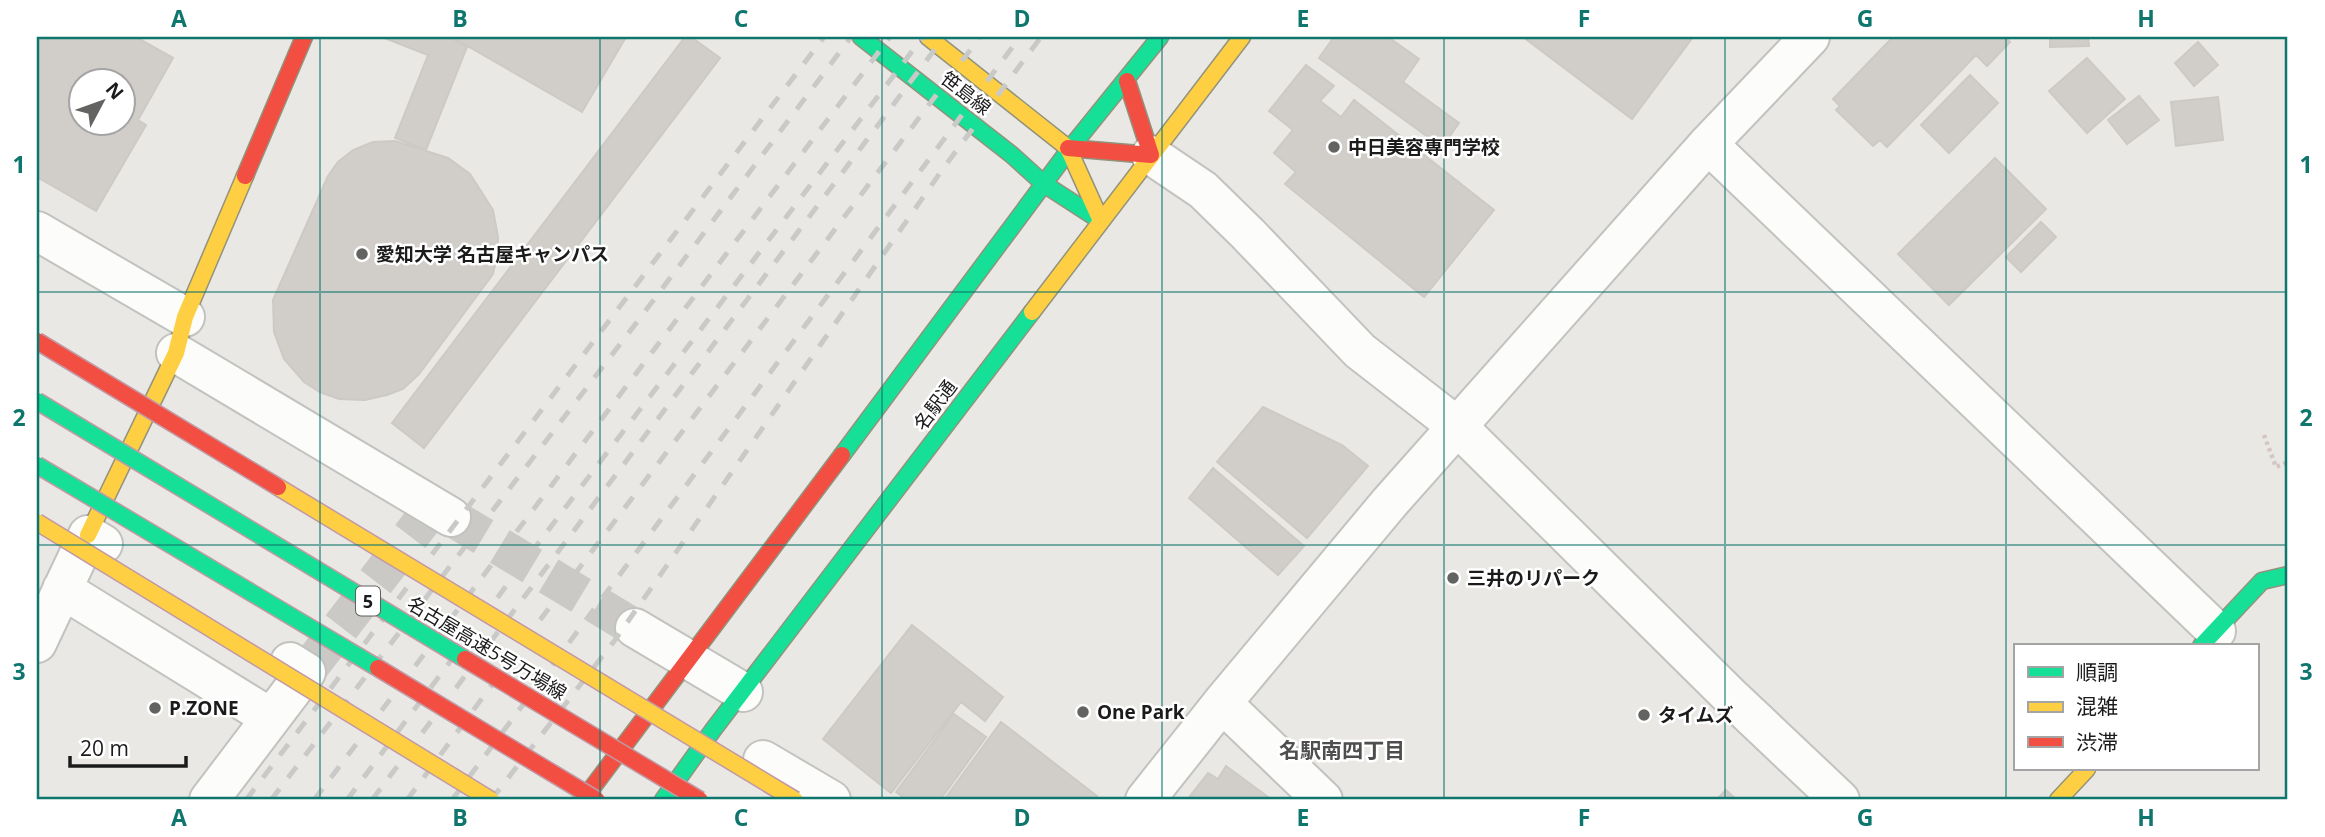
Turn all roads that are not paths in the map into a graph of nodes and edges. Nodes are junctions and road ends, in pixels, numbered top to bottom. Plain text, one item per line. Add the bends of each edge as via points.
1 (304, 37) edge
2 (861, 37) edge
3 (928, 37) edge
4 (1160, 37) edge
5 (1242, 37) edge
6 (1810, 37) edge
7 (1127, 81) junction
8 (1708, 144) junction
9 (1068, 148) junction
10 (1151, 155) junction
11 (1044, 184) junction
12 (1101, 221) junction
13 (37, 231) edge
14 (180, 335) junction
15 (37, 341) edge
16 (37, 401) edge
17 (1458, 427) junction
18 (37, 465) edge
19 (451, 517) tunnel mouth
20 (37, 522) edge
21 (88, 535) junction
22 (2288, 575) edge
23 (62, 589) junction
24 (635, 628) tunnel mouth
25 (2208, 638) edge
26 (37, 643) edge
27 (688, 659) junction
28 (743, 692) junction
29 (1222, 703) junction
30 (271, 718) junction
31 (713, 730) junction
32 (2086, 770) edge
33 (209, 800) edge
34 (491, 800) edge
35 (583, 800) edge
36 (597, 800) edge
37 (663, 800) edge
38 (699, 800) edge
39 (795, 800) edge
40 (831, 800) edge
41 (1145, 800) edge
42 (1323, 800) edge
43 (1840, 800) edge
44 (2057, 800) edge

1 - 14 main road
2 - 11 main road, 笹島線
3 - 9 main road, 笹島線
4 - 7 main road
5 - 10 main road, 名駅通
6 - 8 street
7 - 9 main road
7 - 10 main road
8 - 17 street
8 - 25 street
9 - 10 main road
9 - 11 main road
9 - 12 main road
10 - 12 main road, 名駅通
10 - 17 street via 1203,190 1360,351
11 - 12 main road, 笹島線
11 - 27 main road
12 - 28 main road, 名駅通
13 - 14 street
14 - 19 street
14 - 21 main road
15 - 39 main road, bridge
16 - 38 main road, 名古屋高速5号万場線 / 5, bridge
17 - 29 street
17 - 43 street
18 - 36 main road, bridge
20 - 34 main road, bridge
21 - 23 street
21 - 30 street via 306,672
22 - 25 main road via 2262,582
23 - 26 street
23 - 30 street
24 - 27 street
27 - 28 street
27 - 35 main road
28 - 31 main road, 名駅通
29 - 41 street
29 - 42 street
30 - 33 street
31 - 37 main road, 名駅通
31 - 40 street
32 - 44 main road

